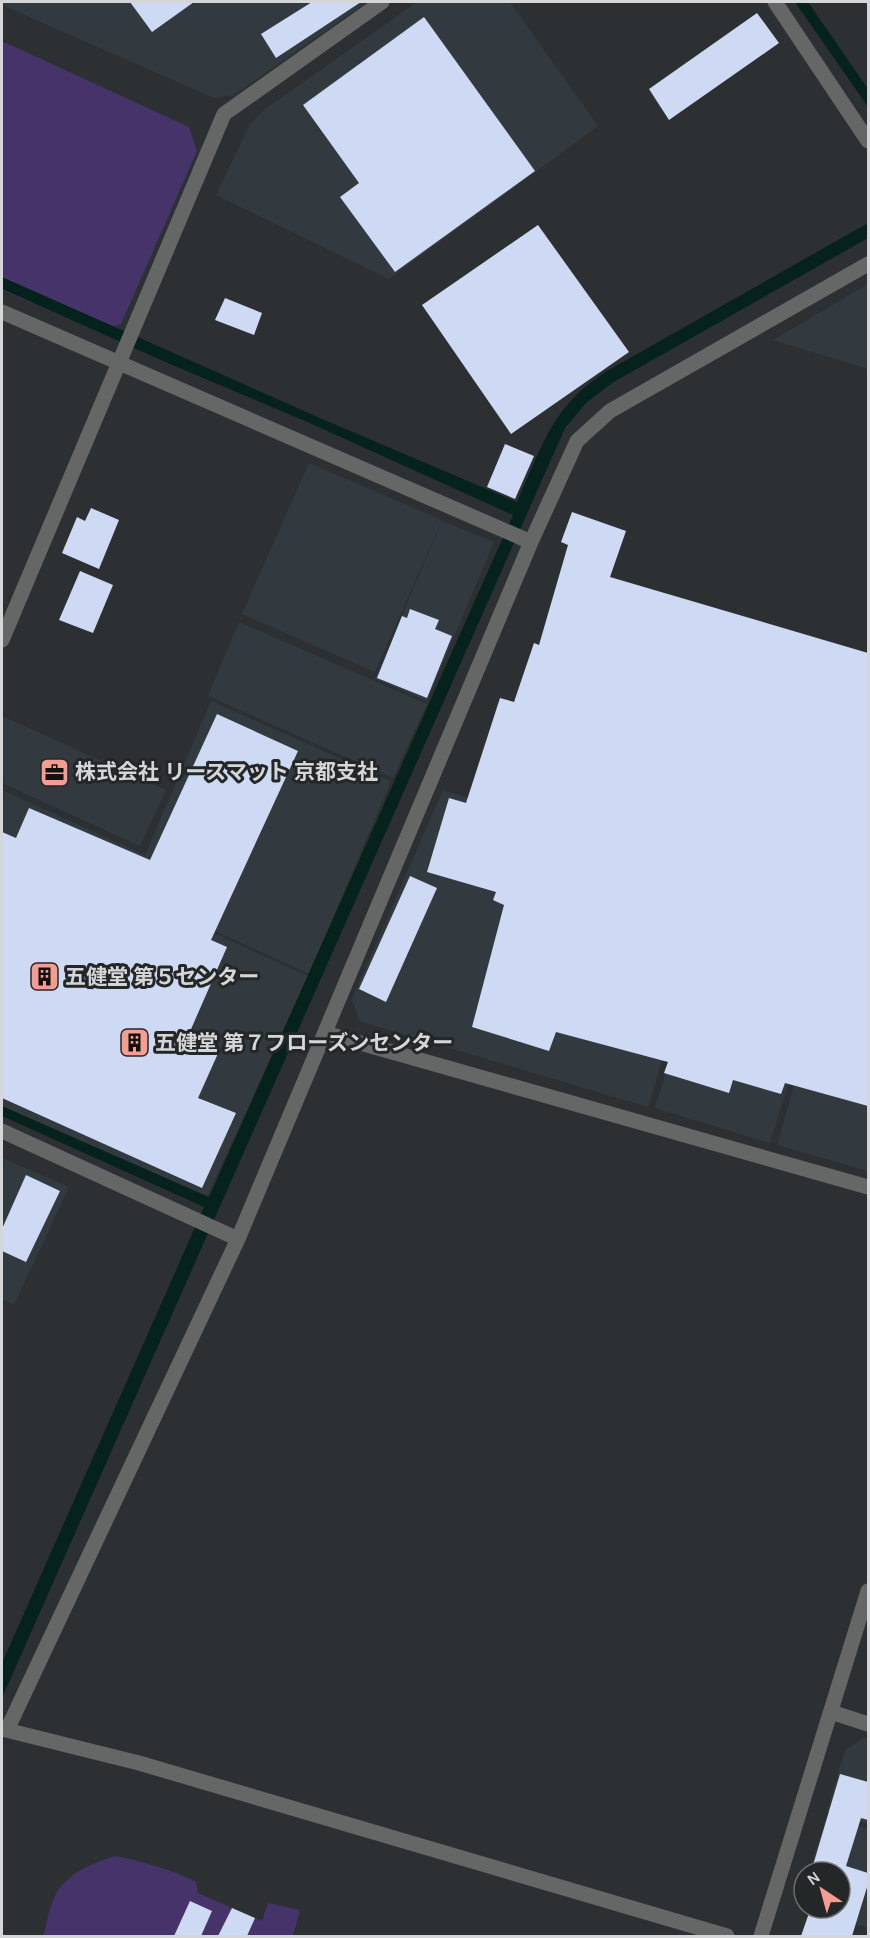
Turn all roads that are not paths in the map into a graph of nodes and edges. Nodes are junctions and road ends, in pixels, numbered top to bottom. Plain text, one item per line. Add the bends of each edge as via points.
1 (382, 2) edge
2 (775, 2) edge
3 (868, 141) edge
4 (868, 264) edge
5 (2, 312) edge
6 (118, 363) junction
7 (525, 540) junction
8 (2, 640) edge
9 (325, 1033) junction
10 (2, 1131) edge
11 (868, 1187) edge
12 (231, 1236) junction
13 (868, 1591) edge
14 (831, 1712) junction
15 (868, 1724) edge
16 (4, 1730) edge
17 (727, 1936) edge
18 (761, 1936) edge

1 - 6 street via 224,114
2 - 3 street
4 - 7 street via 610,411 577,441
5 - 6 street
6 - 7 street
6 - 8 street
7 - 9 street
9 - 11 street
9 - 12 street
10 - 12 street
12 - 16 street
13 - 14 street
14 - 15 street
14 - 18 street
16 - 17 street via 139,1763

